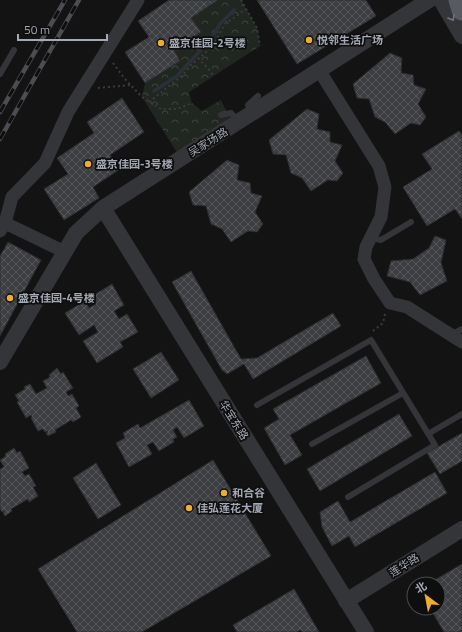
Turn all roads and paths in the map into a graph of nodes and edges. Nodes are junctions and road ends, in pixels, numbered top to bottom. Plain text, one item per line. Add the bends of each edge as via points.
1 (138, 0) edge
2 (241, 0) edge
3 (429, 0) edge
4 (441, 0) edge
5 (459, 0) edge
6 (246, 9) junction
7 (462, 10) edge
8 (462, 36) edge
9 (260, 46) dead end
10 (14, 50) dead end
11 (106, 52) junction
12 (198, 58) junction
13 (319, 70) junction
14 (0, 74) edge
15 (213, 76) dead end
16 (130, 85) junction
17 (82, 89) junction
18 (258, 96) dead end
19 (149, 102) junction
20 (192, 103) dead end
21 (220, 114) dead end
22 (246, 118) junction
23 (103, 208) junction
24 (411, 222) dead end
25 (2, 227) edge
26 (370, 238) junction
27 (65, 252) junction
28 (390, 303) junction
29 (458, 336) edge
30 (371, 340) junction
31 (0, 362) edge
32 (403, 393) junction
33 (257, 405) dead end
34 (462, 414) edge
35 (428, 434) junction
36 (312, 444) dead end
37 (348, 496) dead end
38 (462, 529) edge
39 (346, 601) junction
40 (366, 632) edge

1 - 11 street
2 - 6 path
3 - 13 street, 吴家场路
4 -> 8 street
5 - 7 highway
6 - 9 path via 257,28
6 - 12 path via 225,24 212,47
10 - 14 lane
11 - 16 path
11 - 17 street
12 - 15 path
12 - 19 path via 183,75
13 - 22 street, 吴家场路
13 - 26 street via 379,166 385,187 381,217
16 - 17 path
16 - 19 path
17 - 25 street via 68,112 45,163 12,197
18 - 22 lane via 248,105
19 - 20 path via 161,109 177,109
21 - 22 lane via 231,113
22 - 23 street, 吴家场路
23 - 27 street, 吴家场路 via 76,233
23 - 39 street, 华宝东路
24 - 26 lane via 381,240
25 - 27 street
26 - 28 street via 364,259
27 - 31 street, 吴家场路
28 - 29 street via 407,307
28 - 30 path
30 - 32 lane
30 - 33 lane
32 - 35 lane
32 - 36 lane
34 - 35 lane
35 - 37 lane via 435,445
38 - 39 street, 莲华路
39 - 40 street, 华宝东路

